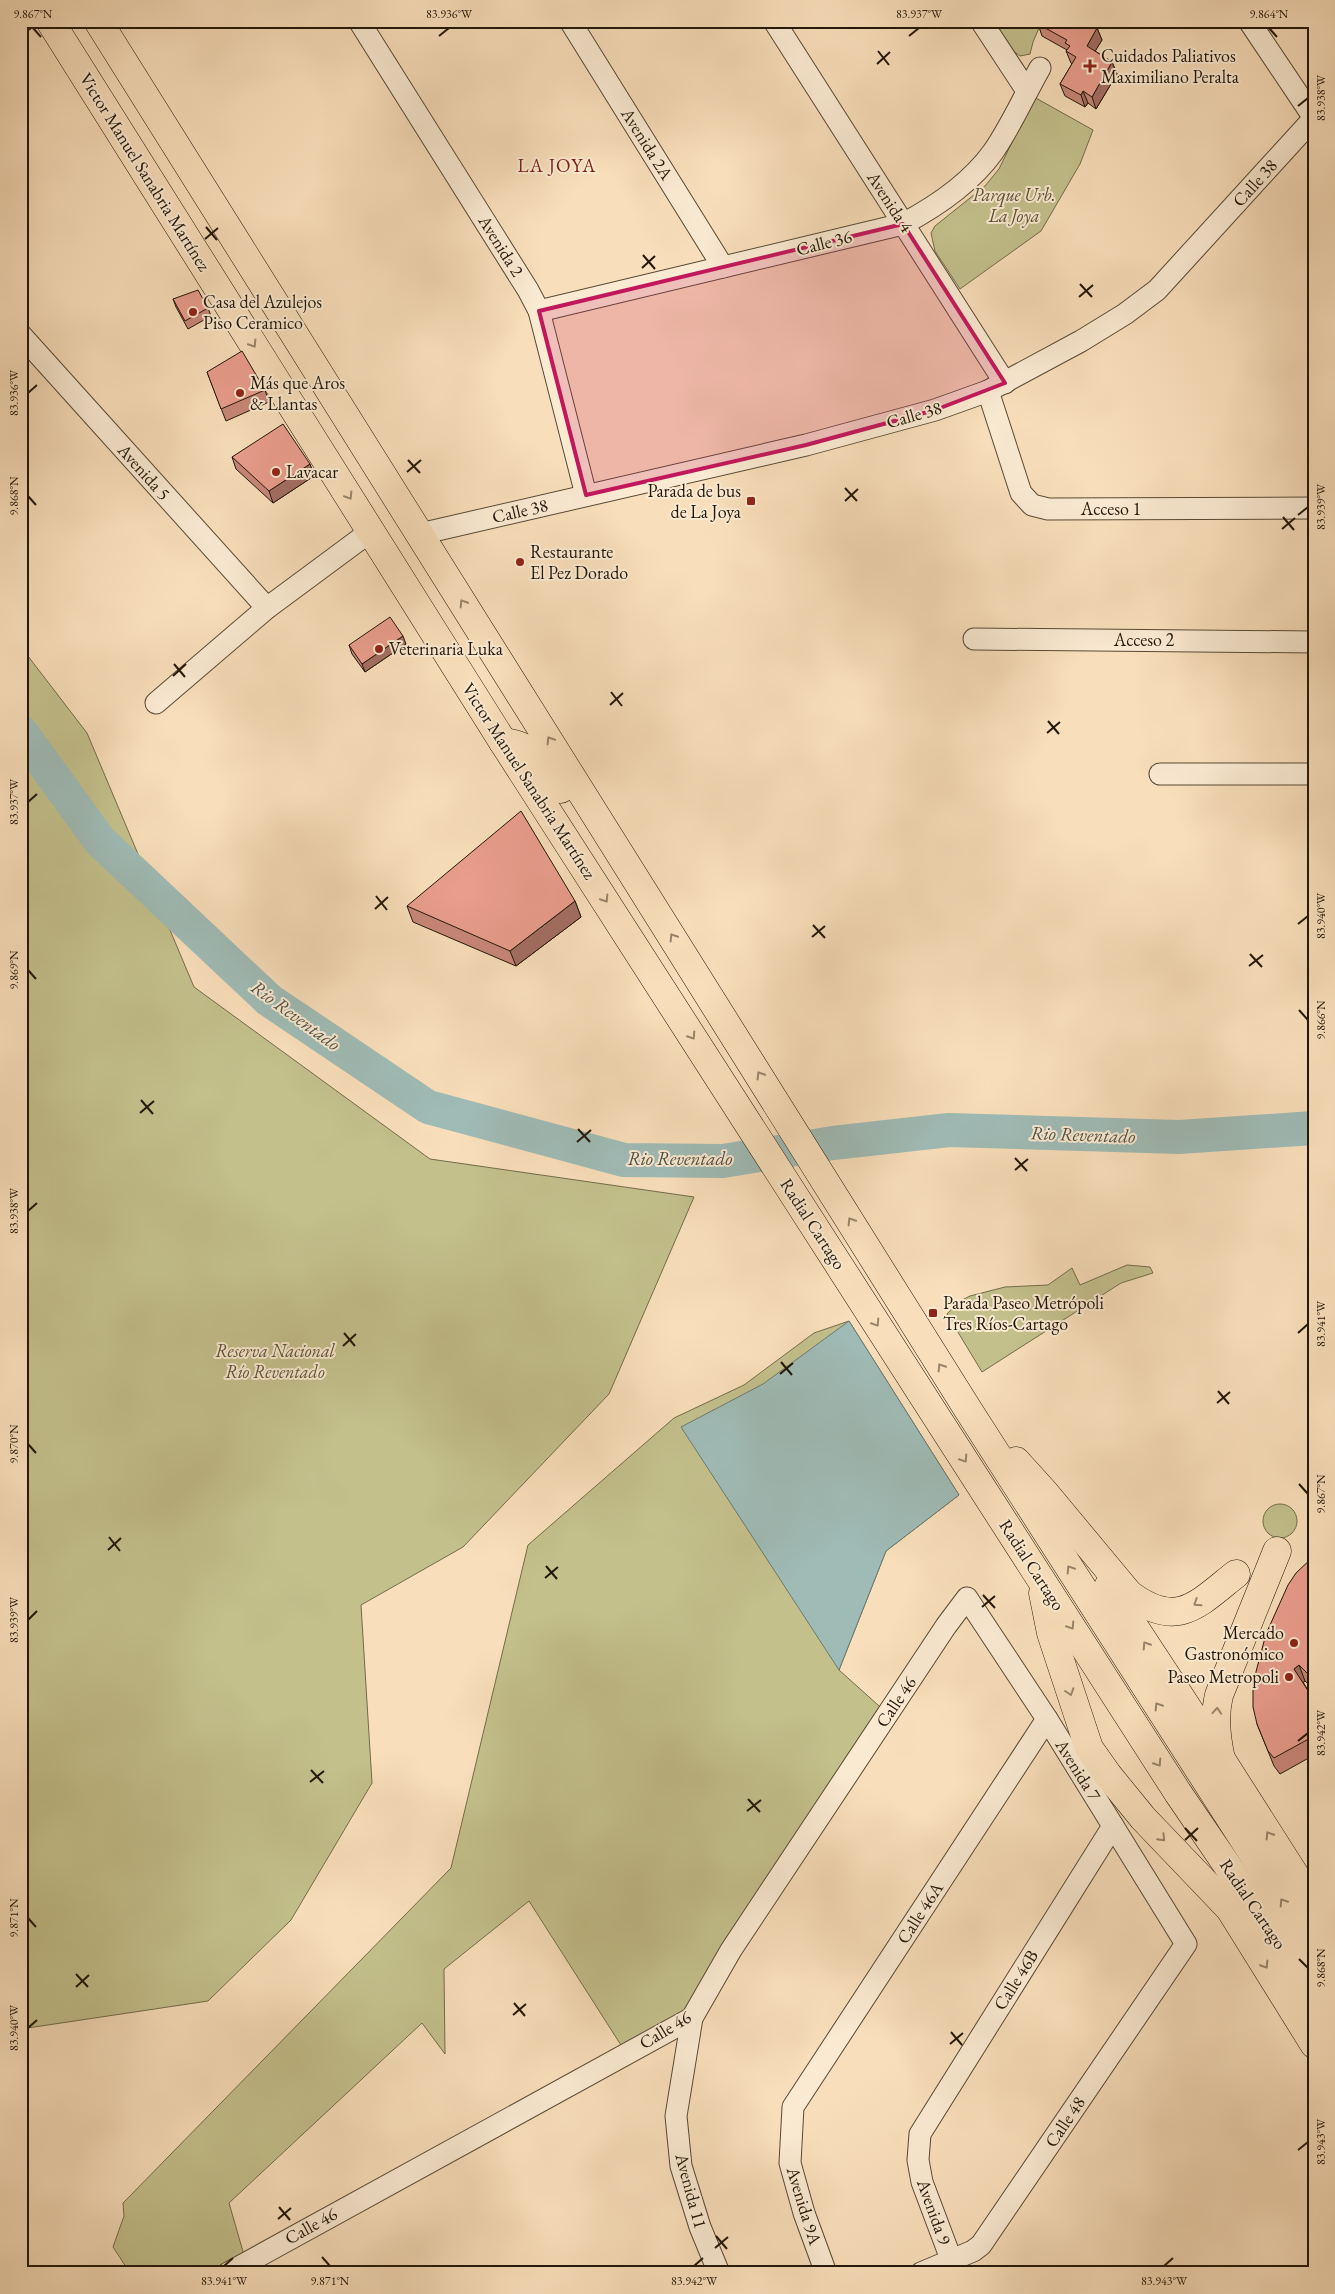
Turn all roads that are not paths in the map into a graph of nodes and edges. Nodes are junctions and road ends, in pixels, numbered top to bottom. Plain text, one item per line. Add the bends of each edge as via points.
1 (50, 21) edge
2 (98, 21) edge
3 (359, 21) edge
4 (570, 21) edge
5 (774, 21) edge
6 (981, 21) edge
7 (1249, 21) edge
8 (1040, 68) dead end
9 (1027, 91) junction
10 (1314, 118) edge
11 (903, 224) junction
12 (723, 267) junction
13 (539, 312) junction
14 (21, 335) edge
15 (997, 387) junction
16 (586, 496) junction
17 (1314, 508) edge
18 (371, 531) junction
19 (420, 534) junction
20 (267, 608) junction
21 (974, 639) dead end
22 (1314, 642) edge
23 (156, 703) dead end
24 (503, 742) junction
25 (1160, 774) dead end
26 (1314, 774) edge
27 (611, 838) junction
28 (755, 1133) joint
29 (967, 1408) junction
30 (1045, 1492) junction
31 (1277, 1551) dead end
32 (1236, 1574) dead end
33 (1040, 1577) junction
34 (967, 1598) joint
35 (1047, 1719) junction
36 (1221, 1759) junction
37 (1113, 1826) junction
38 (1314, 1905) edge
39 (1186, 1944) joint
40 (1314, 1949) edge
41 (1313, 1994) edge
42 (692, 2018) junction
43 (1314, 2044) edge
44 (793, 2107) joint
45 (920, 2134) joint
46 (951, 2259) junction
47 (234, 2271) edge
48 (719, 2273) edge
49 (826, 2273) edge
50 (921, 2273) edge

1 -> 18 main road, Victor Manuel Sanabria Martínez
2 - 19 main road
3 - 13 street, Avenida 2
4 - 12 street, Avenida 2A
5 - 11 street, Avenida 4
6 - 9 street
7 - 10 street
8 - 9 street, Calle 36
9 - 11 street, Calle 36 via 1003,137 980,168 957,191
10 - 15 street, Calle 38 via 1157,290 1125,314
11 - 12 street, Calle 36
11 - 15 street, Avenida 4
12 - 13 street, Calle 36
13 - 16 street, Avenida 2
14 - 20 street, Avenida 5
15 - 16 street, Calle 38 via 936,410 806,445
15 - 17 street, Acceso 1 via 1021,493 1032,505 1048,509
16 - 19 street, Calle 38
18 - 20 street
18 - 24 main road, Victor Manuel Sanabria Martínez
27 -> 19 main road
20 - 23 street
21 - 22 street, Acceso 2
24 - 27 main road via 518,743 531,751 549,771 589,832 602,840
24 -> 28 main road, Victor Manuel Sanabria Martínez
25 - 26 street
29 -> 27 main road, Radial Cartago
28 -> 33 main road, Radial Cartago
29 - 30 main road
40 -> 29 main road, Radial Cartago
32 -> 30 main road via 1196,1606 1182,1612 1156,1610 1143,1605 1129,1594
36 -> 30 main road
36 -> 31 main road via 1216,1710 1219,1695
33 -> 41 main road, Radial Cartago via 1178,1793
33 -> 43 main road via 1051,1633 1089,1748 1143,1818 1230,1909
34 - 35 street, Avenida 7
34 - 42 street, Calle 46 via 731,1950
35 - 37 street, Avenida 7
35 - 44 street, Calle 46A
38 -> 36 main road
37 - 39 street, Avenida 7
37 - 45 street, Calle 46B
39 - 46 street, Calle 48 via 981,2245
42 - 47 street, Calle 46
42 - 48 street, Avenida 11 via 676,2116 681,2166 700,2227
44 - 49 street, Avenida 9A via 790,2163
45 - 46 street, Avenida 9 via 918,2160 922,2182
46 - 50 street, Calle 48

